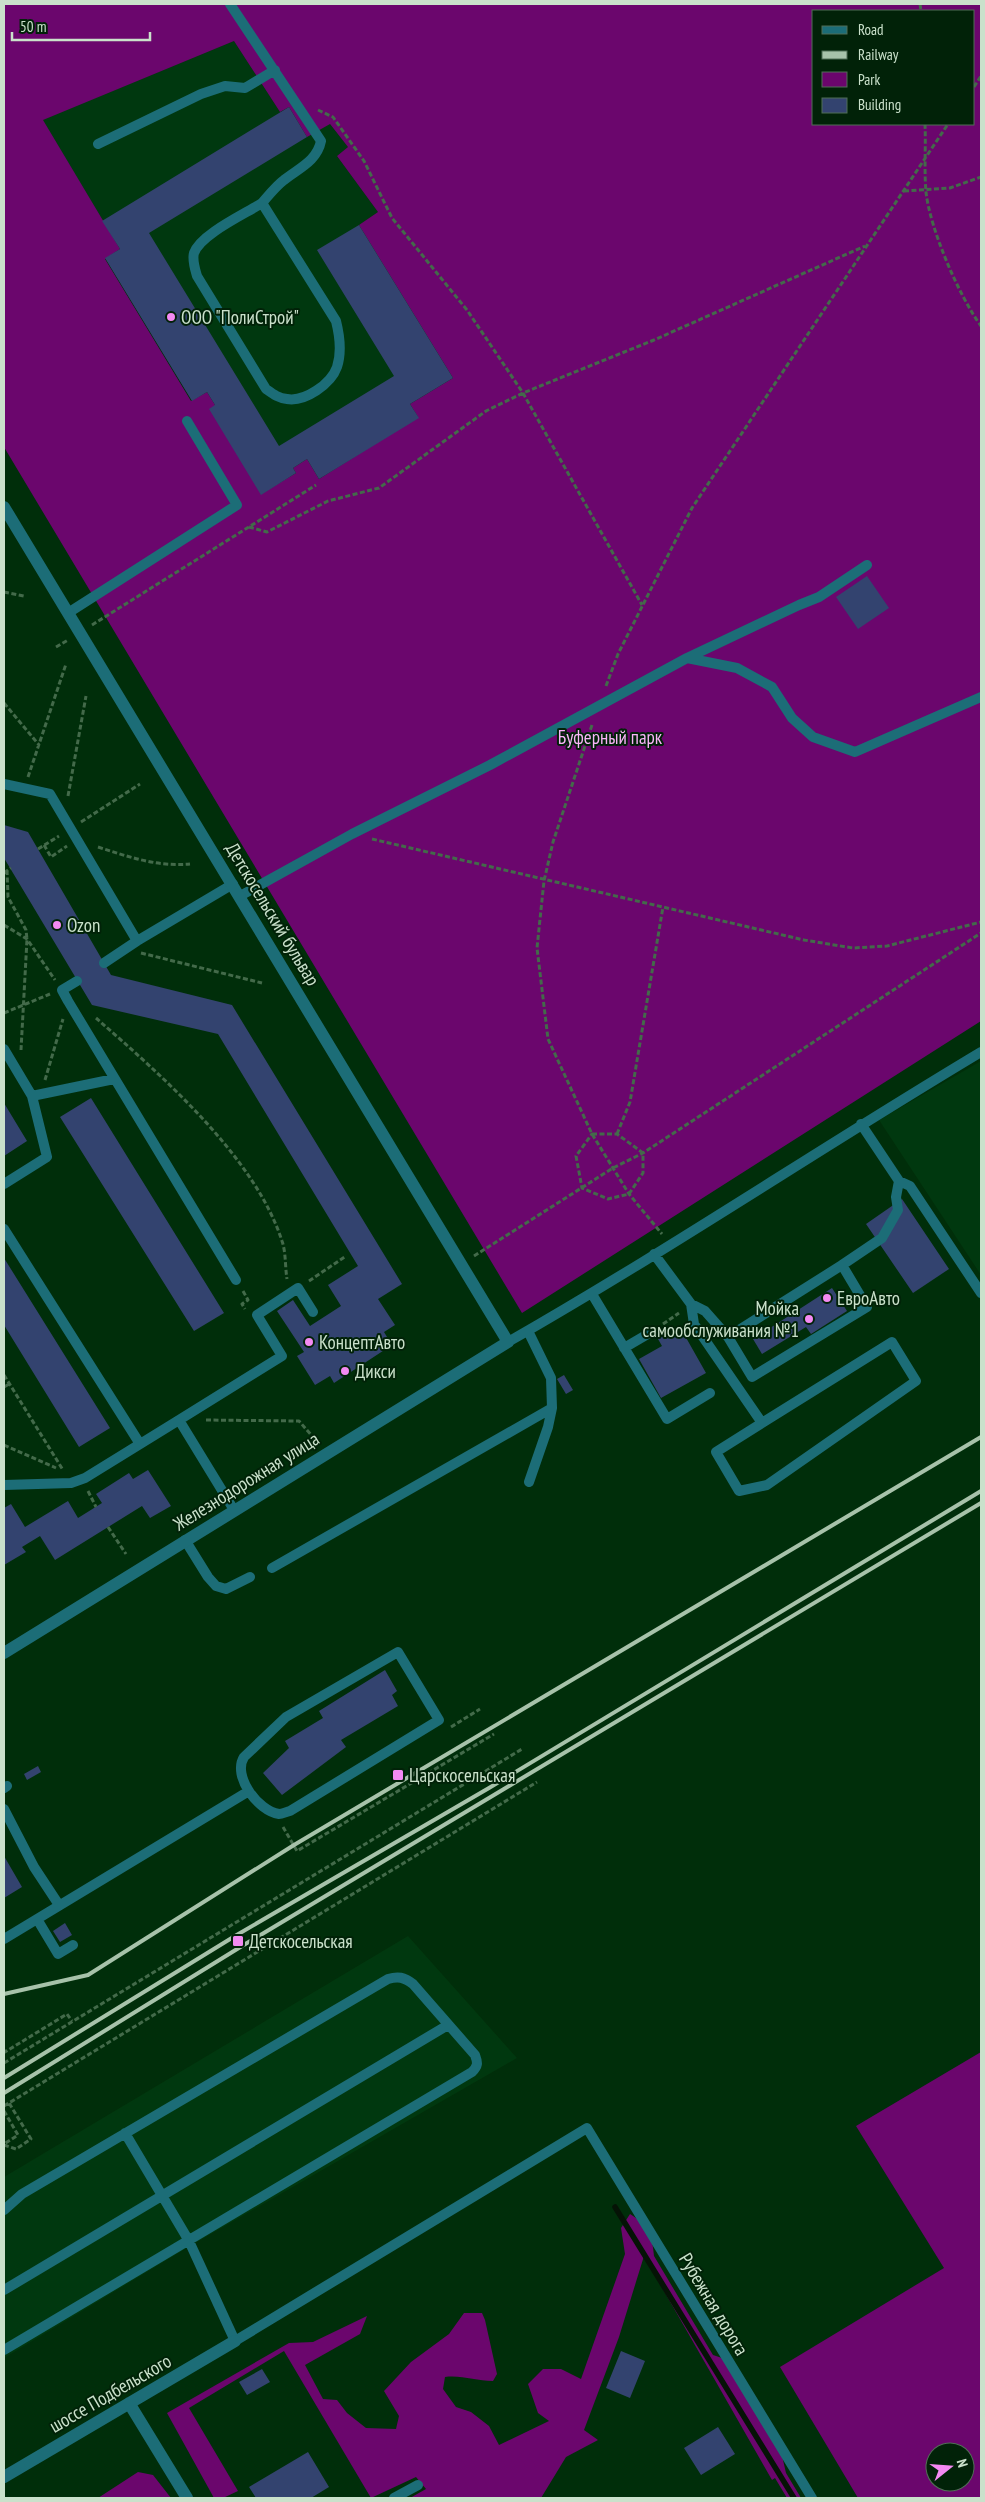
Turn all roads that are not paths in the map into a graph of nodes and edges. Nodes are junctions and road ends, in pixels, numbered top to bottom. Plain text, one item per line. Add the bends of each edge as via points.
1 (230, 4) edge
2 (274, 70) junction
3 (98, 144) dead end
4 (262, 203) junction
5 (187, 421) dead end
6 (4, 507) edge
7 (867, 565) dead end
8 (68, 613) junction
9 (687, 658) junction
10 (981, 697) edge
11 (4, 784) edge
12 (233, 884) junction
13 (240, 896) junction
14 (137, 941) junction
15 (104, 964) dead end
16 (78, 981) dead end
17 (4, 1049) edge
18 (981, 1052) edge
19 (114, 1079) junction
20 (36, 1096) junction
21 (862, 1124) junction
22 (899, 1181) junction
23 (4, 1184) edge
24 (4, 1229) edge
25 (654, 1254) junction
26 (842, 1265) junction
27 (236, 1280) dead end
28 (981, 1293) edge
29 (592, 1294) junction
30 (691, 1304) junction
31 (313, 1312) dead end
32 (528, 1331) junction
33 (652, 1331) road end
34 (728, 1337) junction
35 (508, 1342) junction
36 (624, 1348) junction
37 (710, 1393) dead end
38 (552, 1408) junction
39 (179, 1420) junction
40 (762, 1423) junction
41 (140, 1444) junction
42 (529, 1482) dead end
43 (4, 1485) edge
44 (234, 1510) junction
45 (185, 1540) junction
46 (272, 1568) dead end
47 (250, 1577) dead end
48 (4, 1652) edge
49 (248, 1791) junction
50 (4, 1809) edge
51 (59, 1905) junction
52 (37, 1919) junction
53 (4, 1939) edge
54 (73, 1945) dead end
55 (448, 2024) junction
56 (125, 2133) junction
57 (162, 2196) junction
58 (4, 2210) edge
59 (189, 2241) junction
60 (4, 2290) edge
61 (235, 2341) junction
62 (4, 2350) edge
63 (129, 2403) junction
64 (4, 2477) edge
65 (418, 2485) dead end
66 (187, 2498) edge
67 (394, 2498) edge
68 (812, 2498) edge

1 - 2 lane
2 - 3 lane via 245,88 225,86 202,94
2 - 4 lane via 320,141 319,152 312,160 283,181
4 - 4 lane via 336,321 340,338 340,354 328,382 303,397 289,399 266,389 194,266 194,254 208,236
5 - 8 lane via 237,505
6 - 8 street, Детскосельский бульвар
7 - 9 lane via 819,597
8 - 12 street, Детскосельский бульвар
9 - 10 lane via 737,668 772,687 792,718 813,737 855,752
9 - 13 lane
11 - 14 lane via 50,794
12 - 13 street, Детскосельский бульвар
12 - 14 lane
13 - 35 street, Детскосельский бульвар
14 - 15 lane
16 - 19 lane via 62,990
17 - 20 lane
18 - 21 lane
19 - 20 lane
19 - 27 lane
20 - 23 lane via 47,1157
21 - 22 lane
21 - 25 lane
22 - 26 lane via 898,1210 882,1238
22 - 28 lane via 910,1186
24 - 41 lane
25 - 29 lane
25 - 30 lane
26 - 34 lane
26 - 34 lane via 866,1307 752,1378
29 - 32 lane
29 - 36 lane
30 - 34 lane via 705,1311
30 - 40 lane via 694,1324
31 - 39 lane via 294,1291 257,1315 282,1356
32 - 35 lane
32 - 38 lane via 551,1378
33 - 36 lane
35 - 44 street, Железнодорожная улица
36 - 37 lane via 667,1419
38 - 42 lane
38 - 46 lane
39 - 41 lane
39 - 44 lane
40 - 40 lane via 892,1342 916,1381 767,1485 739,1491 716,1452
41 - 43 lane via 85,1478 71,1483
44 - 45 street, Железнодорожная улица
45 - 47 lane via 216,1586 226,1589
45 - 48 street, Железнодорожная улица
49 - 49 lane via 240,1763 286,1717 398,1652 439,1720 290,1811 280,1814 268,1810
49 - 51 lane
50 - 51 lane via 34,1867
51 - 52 lane
52 - 53 lane
52 - 54 lane via 58,1954
55 - 56 lane via 406,1978 388,1979
55 - 57 lane
55 - 59 lane via 475,2054 478,2062 472,2072
56 - 57 lane
56 - 58 lane via 22,2194
57 - 59 lane
57 - 60 lane
59 - 61 lane
59 - 62 lane
61 - 63 street, шоссе Подбельского
61 - 68 lane, Рубежная дорога via 587,2128
63 - 64 street, шоссе Подбельского
63 - 66 street
65 - 67 lane

